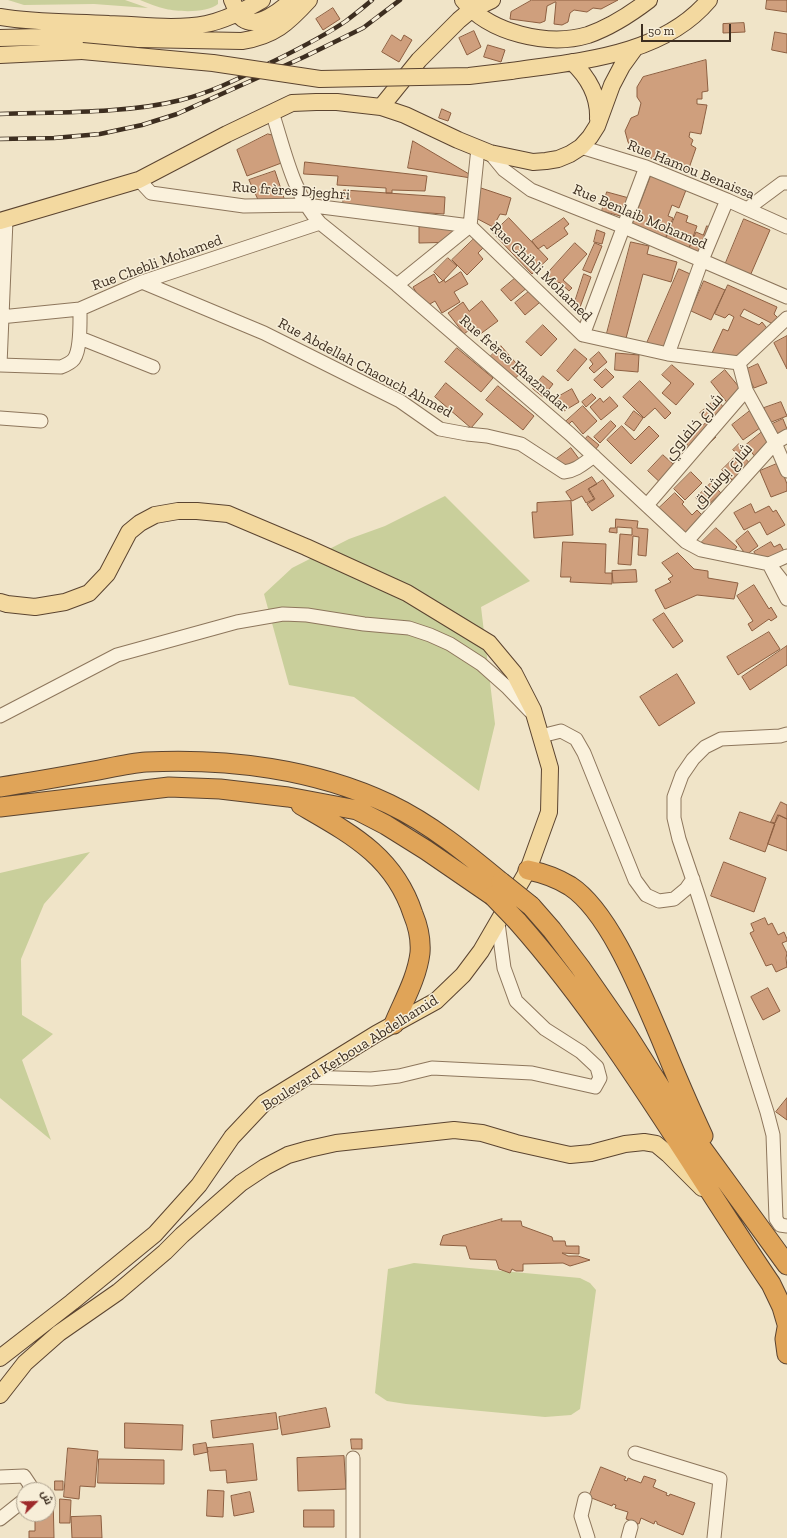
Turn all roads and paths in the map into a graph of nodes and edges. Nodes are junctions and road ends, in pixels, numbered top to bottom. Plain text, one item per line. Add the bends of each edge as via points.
1 (262, 0) edge
2 (291, 0) edge
3 (309, 0) edge
4 (492, 0) edge
5 (649, 0) edge
6 (709, 0) edge
7 (469, 3) edge
8 (235, 7) edge
9 (0, 17) edge
10 (0, 38) edge
11 (0, 42) edge
12 (635, 48) junction
13 (37, 54) junction
14 (0, 55) edge
15 (572, 62) junction
16 (381, 107) junction
17 (272, 112) junction
18 (597, 126) junction
19 (581, 147) junction
20 (484, 150) junction
21 (646, 167) junction
22 (139, 180) junction
23 (787, 183) edge
24 (727, 200) junction
25 (306, 205) junction
26 (747, 209) junction
27 (3, 221) edge
28 (320, 223) junction
29 (470, 226) junction
30 (624, 227) junction
31 (787, 227) edge
32 (702, 260) junction
33 (142, 282) junction
34 (397, 285) junction
35 (787, 297) edge
36 (80, 309) junction
37 (1, 317) edge
38 (787, 318) edge
39 (582, 335) junction
40 (80, 338) junction
41 (668, 354) junction
42 (0, 364) edge
43 (739, 364) junction
44 (153, 367) dead end
45 (746, 390) junction
46 (0, 418) edge
47 (41, 421) dead end
48 (787, 436) edge
49 (775, 443) junction
50 (594, 456) junction
51 (787, 471) edge
52 (647, 505) junction
53 (686, 542) junction
54 (787, 556) edge
55 (769, 564) junction
56 (787, 587) edge
57 (787, 599) edge
58 (0, 602) edge
59 (0, 716) edge
60 (535, 717) junction
61 (787, 734) edge
62 (541, 736) junction
63 (0, 787) edge
64 (288, 797) junction
65 (0, 807) edge
66 (528, 870) junction
67 (693, 879) junction
68 (497, 889) junction
69 (498, 923) junction
70 (394, 1024) junction
71 (305, 1077) junction
72 (717, 1168) junction
73 (718, 1202) junction
74 (168, 1220) junction
75 (786, 1226) edge
76 (182, 1235) junction
77 (787, 1265) edge
78 (787, 1324) edge
79 (787, 1328) edge
80 (787, 1354) edge
81 (0, 1358) edge
82 (0, 1395) edge
83 (635, 1453) dead end
84 (353, 1458) dead end
85 (0, 1477) edge
86 (28, 1482) edge
87 (586, 1499) dead end
88 (16, 1506) edge
89 (0, 1519) edge
90 (353, 1538) edge
91 (588, 1538) edge
92 (714, 1538) edge

1 - 8 main road
2 - 8 main road via 274,14 257,22 247,21
3 - 10 main road via 291,19 273,32 242,41 80,36
4 - 7 main road
5 - 7 main road via 606,27 588,35 569,39 535,37 513,32 484,19
6 - 12 main road via 685,24
7 - 16 main road
8 - 9 main road via 208,24 167,26 45,22
11 - 13 main road
12 - 15 main road
12 - 18 main road via 612,85
13 - 14 main road
13 - 15 main road, bridge via 82,51 213,63 320,79 469,76
15 - 18 main road via 581,70 593,91 597,102
16 - 17 main road via 337,102 292,103
16 - 20 main road
17 - 22 main road
17 - 25 street, Rue frères Khaznadar via 296,185
18 - 19 main road
19 - 20 main road via 570,154 546,162 533,162
19 - 21 street, Rue Hamou Benaissa
20 - 29 street, Rue Chihli Mohamed
20 - 30 street, Rue Benlaib Mohamed via 504,170 531,190
21 - 24 street, Rue Hamou Benaissa
21 - 30 street
22 - 25 street, Rue frères Djeghri via 151,193 244,206
22 - 27 main road
23 - 26 street via 782,183
24 - 26 street, Rue Hamou Benaissa
24 - 32 street
25 - 28 street, Rue frères Khaznadar
25 - 29 street, Rue frères Djeghri
26 - 31 street, Rue Hamou Benaissa
27 - 37 street
28 - 33 street, Rue Chebli Mohamed
28 - 34 street, Rue frères Khaznadar
29 - 34 street
29 - 39 street, Rue Chihli Mohamed
30 - 32 street, Rue Benlaib Mohamed
30 - 39 street
32 - 35 street, Rue Benlaib Mohamed
32 - 41 street
33 - 36 street, Rue Chebli Mohamed
33 - 50 street, Rue Abdellah Chaouch Ahmed via 264,333 400,401 440,429 521,444 564,472 577,468
34 - 50 street, Rue frères Khaznadar
36 - 37 street, Rue Chebli Mohamed
36 - 40 street
37 - 42 street
38 - 43 street
39 - 41 street, Rue Chihli Mohamed
40 - 42 street via 75,358 62,368
40 - 44 street
41 - 43 street, Rue Chihli Mohamed
43 - 45 street, شارع خلفاوي
45 - 49 street
45 - 52 street, شارع خلفاوي
46 - 47 street
48 - 49 street, شارع بوشلاق
49 - 51 street
49 - 53 street, شارع بوشلاق
50 - 52 street, Rue frères Khaznadar
52 - 53 street, Rue frères Khaznadar
53 - 55 street, Rue frères Khaznadar via 701,550
54 - 55 street
55 - 56 street
55 - 57 street
58 - 60 main road, Boulevard Kerboua Abdelhamid via 35,607 65,602 89,593 107,574 129,532 155,515 178,511 228,514 407,593 489,643 514,673
59 - 60 street via 117,655 237,622 283,614 409,628 430,635 450,644 481,664
60 - 62 main road, Boulevard Kerboua Abdelhamid
61 - 67 street via 721,739 705,747 682,775 674,797 674,818
62 - 66 main road, Boulevard Kerboua Abdelhamid via 550,768 549,812
62 - 67 street via 561,731 576,739 635,880 646,895 659,901 674,899
63 - 68 highway via 145,762 244,765 284,771 326,781 390,804 463,850
64 - 65 highway via 220,789 169,788
64 - 68 highway via 357,810
64 - 70 highway via 350,833 394,874 409,901 418,929 420,953 413,978
66 - 69 main road, Boulevard Kerboua Abdelhamid
66 - 72 highway via 549,875 571,887 586,900 603,922 645,1002
67 - 75 street via 767,1112 773,1135 776,1219 780,1225
68 - 72 highway, bridge via 531,906 552,930 628,1036 680,1118
68 - 73 highway, bridge via 517,921 541,948 610,1039
69 - 70 main road, Boulevard Kerboua Abdelhamid via 463,975 436,1001
69 - 71 street via 504,968 516,1001 544,1029 581,1052 597,1067 600,1078 595,1087 532,1072 432,1068 399,1076 371,1079
70 - 71 main road, Boulevard Kerboua Abdelhamid
71 - 74 main road, Boulevard Kerboua Abdelhamid via 264,1103 232,1137 199,1185
72 - 77 highway
73 - 76 main road via 656,1144 625,1144 591,1153 570,1155 482,1133 454,1130 336,1143 288,1155 241,1183
73 - 78 highway via 771,1284
74 - 76 main road via 173,1231
74 - 81 main road, Boulevard Kerboua Abdelhamid via 156,1234 126,1259
76 - 82 main road via 118,1292 59,1333 25,1363
79 - 80 highway
83 - 92 street via 720,1478
84 - 90 street
85 - 86 street via 24,1476
87 - 91 street via 581,1516
88 - 89 street

